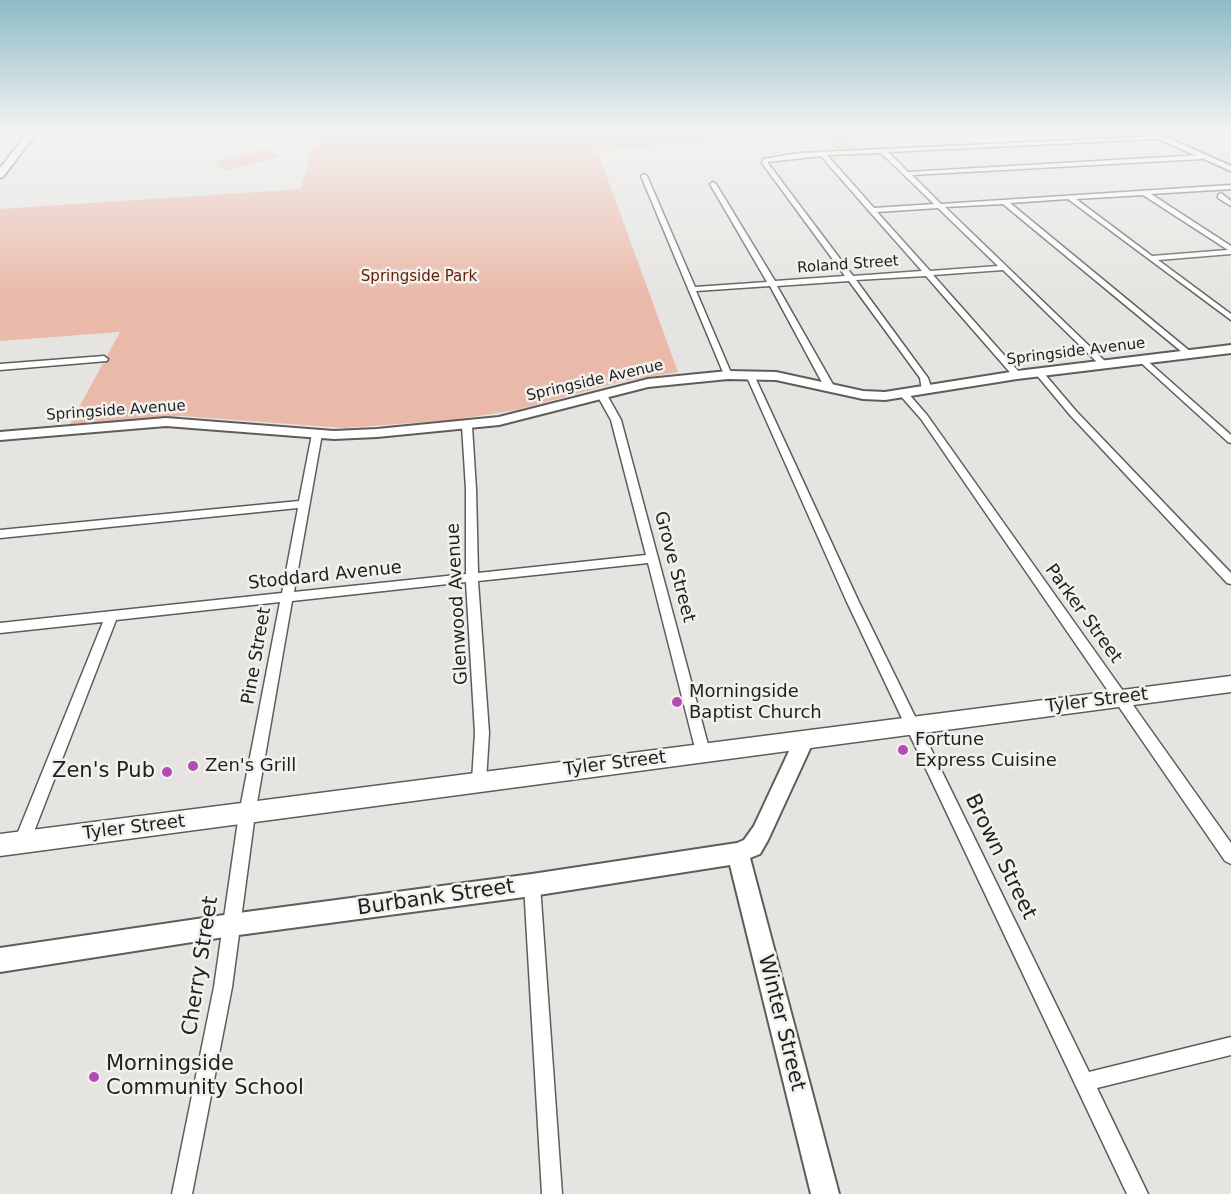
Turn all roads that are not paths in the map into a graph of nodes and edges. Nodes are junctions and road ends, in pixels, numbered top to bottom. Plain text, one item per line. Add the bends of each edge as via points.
1 (649, 187) edge
2 (714, 187) edge
3 (782, 187) edge
4 (851, 187) edge
5 (920, 187) edge
6 (1231, 187) edge
7 (1145, 193) junction
8 (1231, 196) edge
9 (1069, 197) junction
10 (1004, 201) junction
11 (1231, 204) edge
12 (939, 205) junction
13 (871, 210) junction
14 (1231, 250) edge
15 (1150, 258) junction
16 (1004, 268) junction
17 (927, 273) junction
18 (850, 278) junction
19 (772, 284) junction
20 (693, 289) junction
21 (1231, 318) edge
22 (1231, 349) edge
23 (1188, 354) junction
24 (104, 360) dead end
25 (1143, 360) junction
26 (1105, 365) junction
27 (0, 367) edge
28 (1039, 373) junction
29 (728, 375) junction
30 (750, 375) junction
31 (1017, 375) junction
32 (830, 388) junction
33 (927, 390) junction
34 (904, 394) junction
35 (602, 395) junction
36 (467, 426) junction
37 (317, 434) junction
38 (0, 436) edge
39 (1231, 440) edge
40 (305, 504) junction
41 (0, 534) edge
42 (653, 558) junction
43 (472, 577) junction
44 (1231, 580) edge
45 (286, 598) junction
46 (111, 618) junction
47 (0, 628) edge
48 (1231, 684) edge
49 (1121, 698) junction
50 (914, 725) junction
51 (804, 740) junction
52 (703, 752) junction
53 (479, 781) junction
54 (247, 814) junction
55 (11, 843) edge
56 (738, 853) junction
57 (1231, 856) edge
58 (532, 885) junction
59 (231, 925) junction
60 (0, 960) edge
61 (1231, 1046) edge
62 (1085, 1082) junction
63 (182, 1194) edge
64 (552, 1194) edge
65 (825, 1194) edge
66 (1138, 1194) edge

1 - 20 street
2 - 19 street
3 - 18 street
4 - 13 street
5 - 12 street
6 - 7 street
7 - 9 street
7 - 14 street
8 - 11 street via 1220,197
9 - 10 street
9 - 15 street
10 - 12 street
10 - 23 street
12 - 13 street
12 - 16 street
13 - 17 street
14 - 15 street
15 - 21 street
16 - 17 street, Roland Street
16 - 26 street
17 - 18 street, Roland Street
17 - 31 street
18 - 19 street, Roland Street
18 - 33 street via 916,366
19 - 20 street, Roland Street
19 - 32 street
20 - 29 street
22 - 23 street, Springside Avenue
23 - 25 street, Springside Avenue
24 - 27 street
25 - 26 street, Springside Avenue
25 - 39 street
26 - 28 street, Springside Avenue
28 - 31 street, Springside Avenue
28 - 44 street
29 - 30 street, Springside Avenue
29 - 35 street, Springside Avenue via 648,382
30 - 32 street, Springside Avenue via 802,380
30 - 50 street, Brown Street
31 - 33 street, Springside Avenue
32 - 34 street, Springside Avenue via 863,395
33 - 34 street, Springside Avenue
34 - 49 street, Parker Street
35 - 36 street, Springside Avenue
35 - 42 street, Grove Street via 616,420
36 - 37 street, Springside Avenue
36 - 43 street, Glenwood Avenue
37 - 38 street, Springside Avenue via 166,422
37 - 40 street, Pine Street
40 - 41 street
40 - 45 street, Pine Street
42 - 43 street, Stoddard Avenue
42 - 52 street, Grove Street
43 - 45 street, Stoddard Avenue
43 - 53 street, Glenwood Avenue via 482,734
45 - 46 street, Stoddard Avenue
45 - 54 street, Pine Street
46 - 47 street, Stoddard Avenue
46 - 55 street
48 - 49 main road, Tyler Street
49 - 50 main road, Tyler Street
49 - 57 street, Parker Street
50 - 51 main road, Tyler Street
50 - 62 street, Brown Street
51 - 52 main road, Tyler Street
51 - 56 street via 761,833 752,847
52 - 53 main road, Tyler Street
53 - 54 main road, Tyler Street
54 - 55 main road, Tyler Street
54 - 59 street, Cherry Street
56 - 58 street, Burbank Street
56 - 65 street, Winter Street
58 - 59 street, Burbank Street
58 - 64 street
59 - 60 street, Burbank Street
59 - 63 street, Cherry Street via 223,987
61 - 62 street
62 - 66 street, Brown Street

